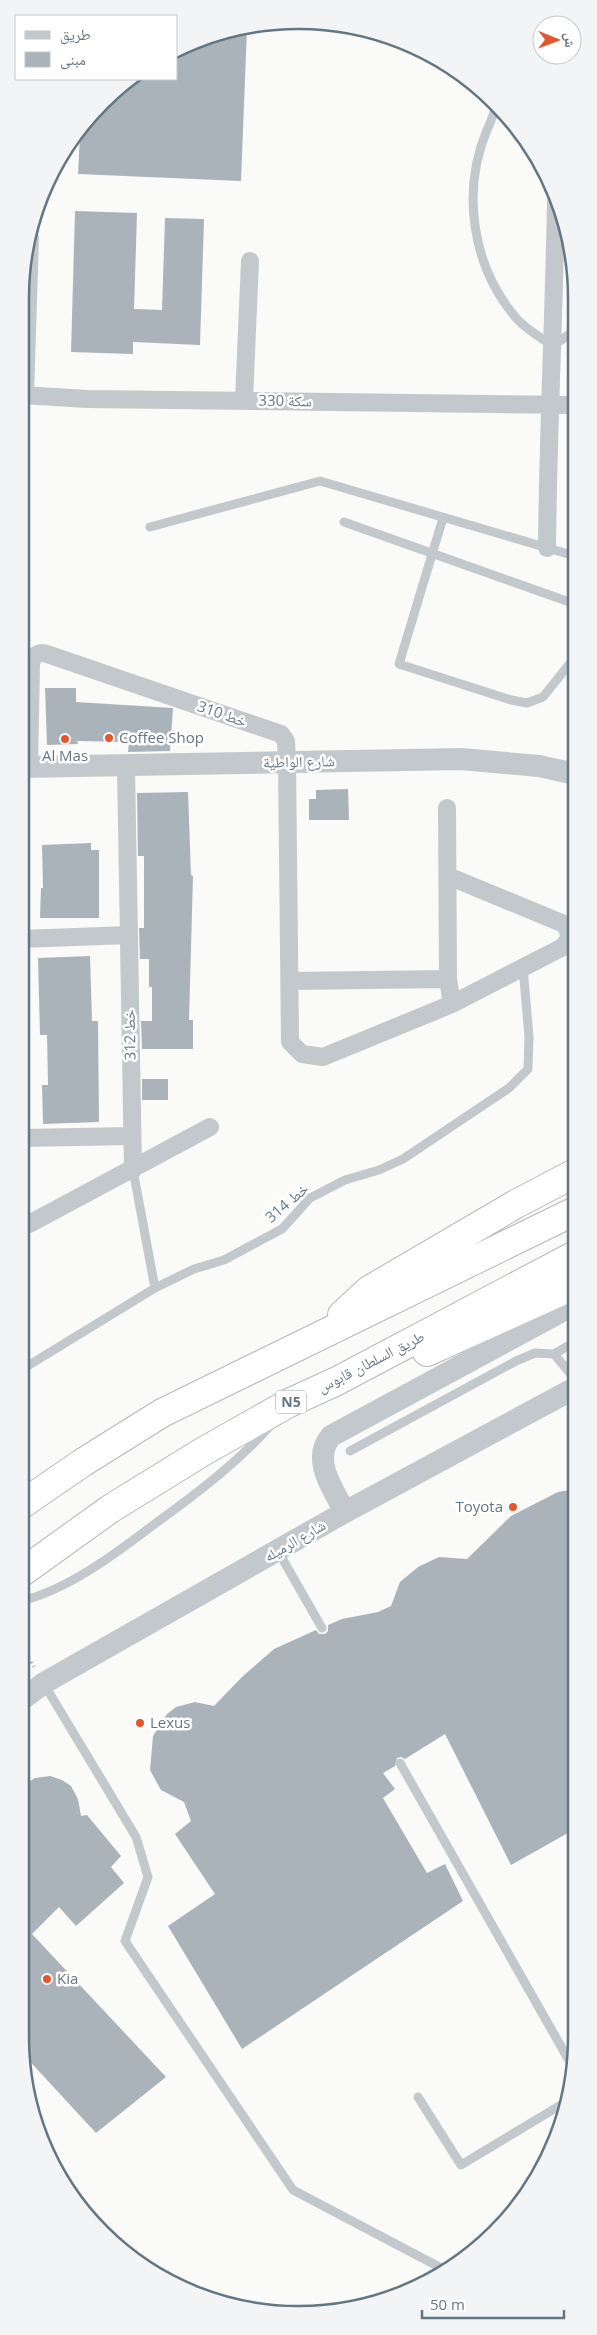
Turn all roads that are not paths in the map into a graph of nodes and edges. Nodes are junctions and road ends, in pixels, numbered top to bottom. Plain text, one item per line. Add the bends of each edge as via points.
1 (494, 114) edge
2 (556, 218) edge
3 (250, 261) dead end
4 (568, 335) edge
5 (553, 346) junction
6 (29, 395) edge
7 (244, 400) junction
8 (549, 404) junction
9 (568, 405) edge
10 (443, 518) junction
11 (344, 522) dead end
12 (150, 527) dead end
13 (548, 548) junction
14 (432, 553) junction
15 (568, 554) edge
16 (568, 602) edge
17 (568, 666) edge
18 (29, 698) edge
19 (288, 762) junction
20 (126, 766) junction
21 (29, 767) edge
22 (568, 772) edge
23 (447, 808) dead end
24 (448, 876) junction
25 (568, 932) edge
26 (129, 935) junction
27 (568, 938) edge
28 (29, 939) edge
29 (523, 967) junction
30 (448, 979) junction
31 (290, 981) junction
32 (452, 1004) junction
33 (210, 1127) dead end
34 (132, 1136) junction
35 (29, 1138) edge
36 (133, 1170) junction
37 (568, 1177) edge
38 (568, 1214) edge
39 (29, 1224) dead end
40 (568, 1259) edge
41 (155, 1288) junction
42 (568, 1288) edge
43 (568, 1308) edge
44 (323, 1333) junction
45 (568, 1346) edge
46 (554, 1354) junction
47 (29, 1365) edge
48 (568, 1371) edge
49 (338, 1381) junction
50 (568, 1392) edge
51 (289, 1403) junction
52 (350, 1450) dead end
53 (29, 1499) edge
54 (345, 1512) junction
55 (278, 1551) junction
56 (29, 1567) edge
57 (29, 1598) edge
58 (322, 1628) dead end
59 (44, 1683) junction
60 (29, 1695) edge
61 (400, 1763) dead end
62 (568, 2058) edge
63 (418, 2098) dead end
64 (559, 2106) edge
65 (439, 2267) edge

1 - 5 lane via 479,149 472,194 476,239 492,282 517,320
2 - 5 street
3 - 7 street
4 - 5 lane
5 - 8 street
6 - 7 street, سكة 330
7 - 8 street, سكة 330
8 - 9 street, سكة 330
8 - 13 street
10 - 12 lane via 320,482
10 - 13 lane
10 - 14 lane
11 - 14 lane
13 - 15 lane
14 - 16 lane
14 - 17 lane via 399,664 527,703 543,697
18 - 19 street, خط 310 via 31,664 34,657 44,653 278,733 286,741
19 - 20 street, شارع الواطية
19 - 22 street, شارع الواطية via 460,759 539,766
19 - 31 street, خط 310
20 - 21 street, شارع الواطية
20 - 26 street, خط 312
23 - 24 street
24 - 25 street via 564,924
24 - 30 street
26 - 28 street
26 - 34 street, خط 312
27 - 29 street via 561,948
29 - 32 street
29 - 41 lane, خط 314 via 529,1037 528,1069 509,1088 402,1159 345,1180 310,1198 282,1229 250,1248
30 - 31 street
30 - 32 street
31 - 32 street, خط 310 via 290,1042 302,1054 323,1057
33 - 36 street
34 - 35 street
34 - 36 street, خط 312
36 - 39 street
36 - 41 lane
37 - 44 highway via 369,1290
38 - 44 highway
40 - 49 highway, طريق السلطان قابوس / N5
41 - 47 lane, خط 314
42 - 49 highway via 382,1372
43 - 54 street via 331,1436 325,1442 322,1465
44 - 53 highway via 162,1413
45 - 46 lane
46 - 48 lane
46 - 52 lane via 535,1353 516,1361
49 - 51 highway, طريق السلطان قابوس / N5
50 - 54 street, شارع الرميله
51 - 56 highway, طريق السلطان قابوس / N5 via 110,1509
51 - 57 lane via 262,1435 198,1493 122,1549 75,1578
54 - 55 street, شارع الرميله
55 - 58 lane
55 - 59 street, شارع الرميله
59 - 60 street, شارع الرميله
59 - 65 lane via 136,1837 148,1877 125,1941 293,2190
61 - 62 lane
63 - 64 lane via 461,2165

